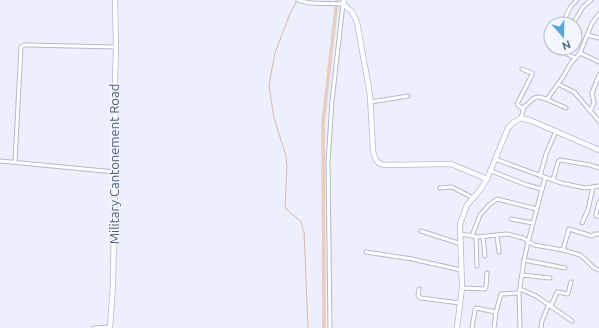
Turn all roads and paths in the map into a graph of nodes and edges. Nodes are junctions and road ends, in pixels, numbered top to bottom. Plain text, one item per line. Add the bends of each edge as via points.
1 (115, 0) edge
2 (298, 0) edge
3 (577, 0) edge
4 (591, 0) edge
5 (342, 2) edge
6 (599, 14) edge
7 (566, 16) edge
8 (578, 16) edge
9 (594, 20) junction
10 (599, 23) edge
11 (587, 35) junction
12 (599, 38) edge
13 (583, 45) edge
14 (116, 47) junction
15 (583, 54) edge
16 (571, 56) edge
17 (575, 58) joint
18 (599, 62) edge
19 (522, 69) dead end
20 (599, 75) edge
21 (558, 84) junction
22 (408, 96) dead end
23 (546, 99) junction
24 (371, 102) junction
25 (566, 108) dead end
26 (523, 109) junction
27 (590, 111) junction
28 (521, 118) junction
29 (599, 121) edge
30 (556, 131) junction
31 (599, 150) edge
32 (495, 159) junction
33 (0, 161) edge
34 (15, 162) junction
35 (599, 168) edge
36 (490, 171) junction
37 (115, 172) junction
38 (540, 176) junction
39 (545, 178) junction
40 (487, 179) junction
41 (553, 180) junction
42 (599, 186) edge
43 (593, 187) junction
44 (440, 188) dead end
45 (542, 189) junction
46 (473, 198) junction
47 (599, 202) edge
48 (537, 209) junction
49 (599, 216) edge
50 (511, 218) dead end
51 (533, 223) junction
52 (582, 223) dead end
53 (421, 231) dead end
54 (461, 234) junction
55 (599, 234) edge
56 (497, 235) junction
57 (474, 237) junction
58 (483, 237) junction
59 (528, 242) junction
60 (461, 244) junction
61 (563, 250) junction
62 (366, 252) dead end
63 (498, 252) dead end
64 (485, 256) dead end
65 (524, 260) junction
66 (477, 266) dead end
67 (565, 268) dead end
68 (461, 270) junction
69 (599, 270) edge
70 (487, 273) dead end
71 (522, 275) junction
72 (550, 278) dead end
73 (571, 282) dead end
74 (462, 288) junction
75 (419, 289) dead end
76 (519, 291) junction
77 (460, 303) junction
78 (550, 305) junction
79 (496, 312) junction
80 (572, 321) dead end
81 (94, 328) edge
82 (110, 328) edge
83 (330, 328) edge
84 (457, 328) edge
85 (472, 328) edge
86 (494, 328) edge
87 (520, 328) edge
88 (541, 328) edge

1 - 14 main road, Military Cantonement Road
2 - 5 street via 313,3
3 - 7 street
4 - 8 street
5 - 24 main road via 357,22
5 - 83 street via 328,162
6 - 9 street
9 - 10 street
9 - 11 street
11 - 12 street
11 - 13 street
14 - 34 street via 21,47
14 - 37 main road, Military Cantonement Road
15 - 18 street
16 - 17 street
17 - 21 street
19 - 26 street via 532,73 517,104
20 - 27 street via 592,93 594,103
21 - 23 street
21 - 27 street via 574,92
22 - 24 street
23 - 25 street
23 - 26 street via 534,98
24 - 40 main road via 373,151 380,164 451,164
26 - 28 street
27 - 29 street
28 - 30 main road
28 - 32 main road via 508,128
30 - 31 main road
30 - 38 street
32 - 36 main road
32 - 38 street
33 - 34 street
34 - 37 street
35 - 41 street via 560,160
36 - 40 main road
36 - 45 street
37 - 82 main road, Military Cantonement Road
38 - 39 street
39 - 41 street
39 - 45 street
40 - 46 main road
41 - 43 street via 585,188
42 - 43 street
43 - 52 street
44 - 46 street via 452,187
45 - 48 street
46 - 54 main road via 467,205 460,224
47 - 49 street via 596,214
48 - 51 street
48 - 57 street via 497,199 480,215
50 - 51 street
51 - 59 street
53 - 60 street
54 - 57 street
54 - 60 main road
55 - 61 street via 592,236 569,229
56 - 58 street
56 - 59 street via 507,234
56 - 63 street
57 - 58 street
57 - 66 street
58 - 64 street
59 - 61 street
59 - 65 street
60 - 68 main road
61 - 69 street via 580,255
62 - 68 street
65 - 67 street
65 - 71 street
68 - 74 main road
70 - 74 street via 485,289
71 - 72 street
71 - 76 street
73 - 78 street via 568,294 557,292
74 - 77 main road
75 - 77 street via 418,296 421,298
76 - 78 street via 536,296
76 - 79 street via 501,294
76 - 87 street
77 - 84 main road
78 - 80 street
78 - 88 street
79 - 85 street via 476,308
79 - 86 street
81 - 82 street

